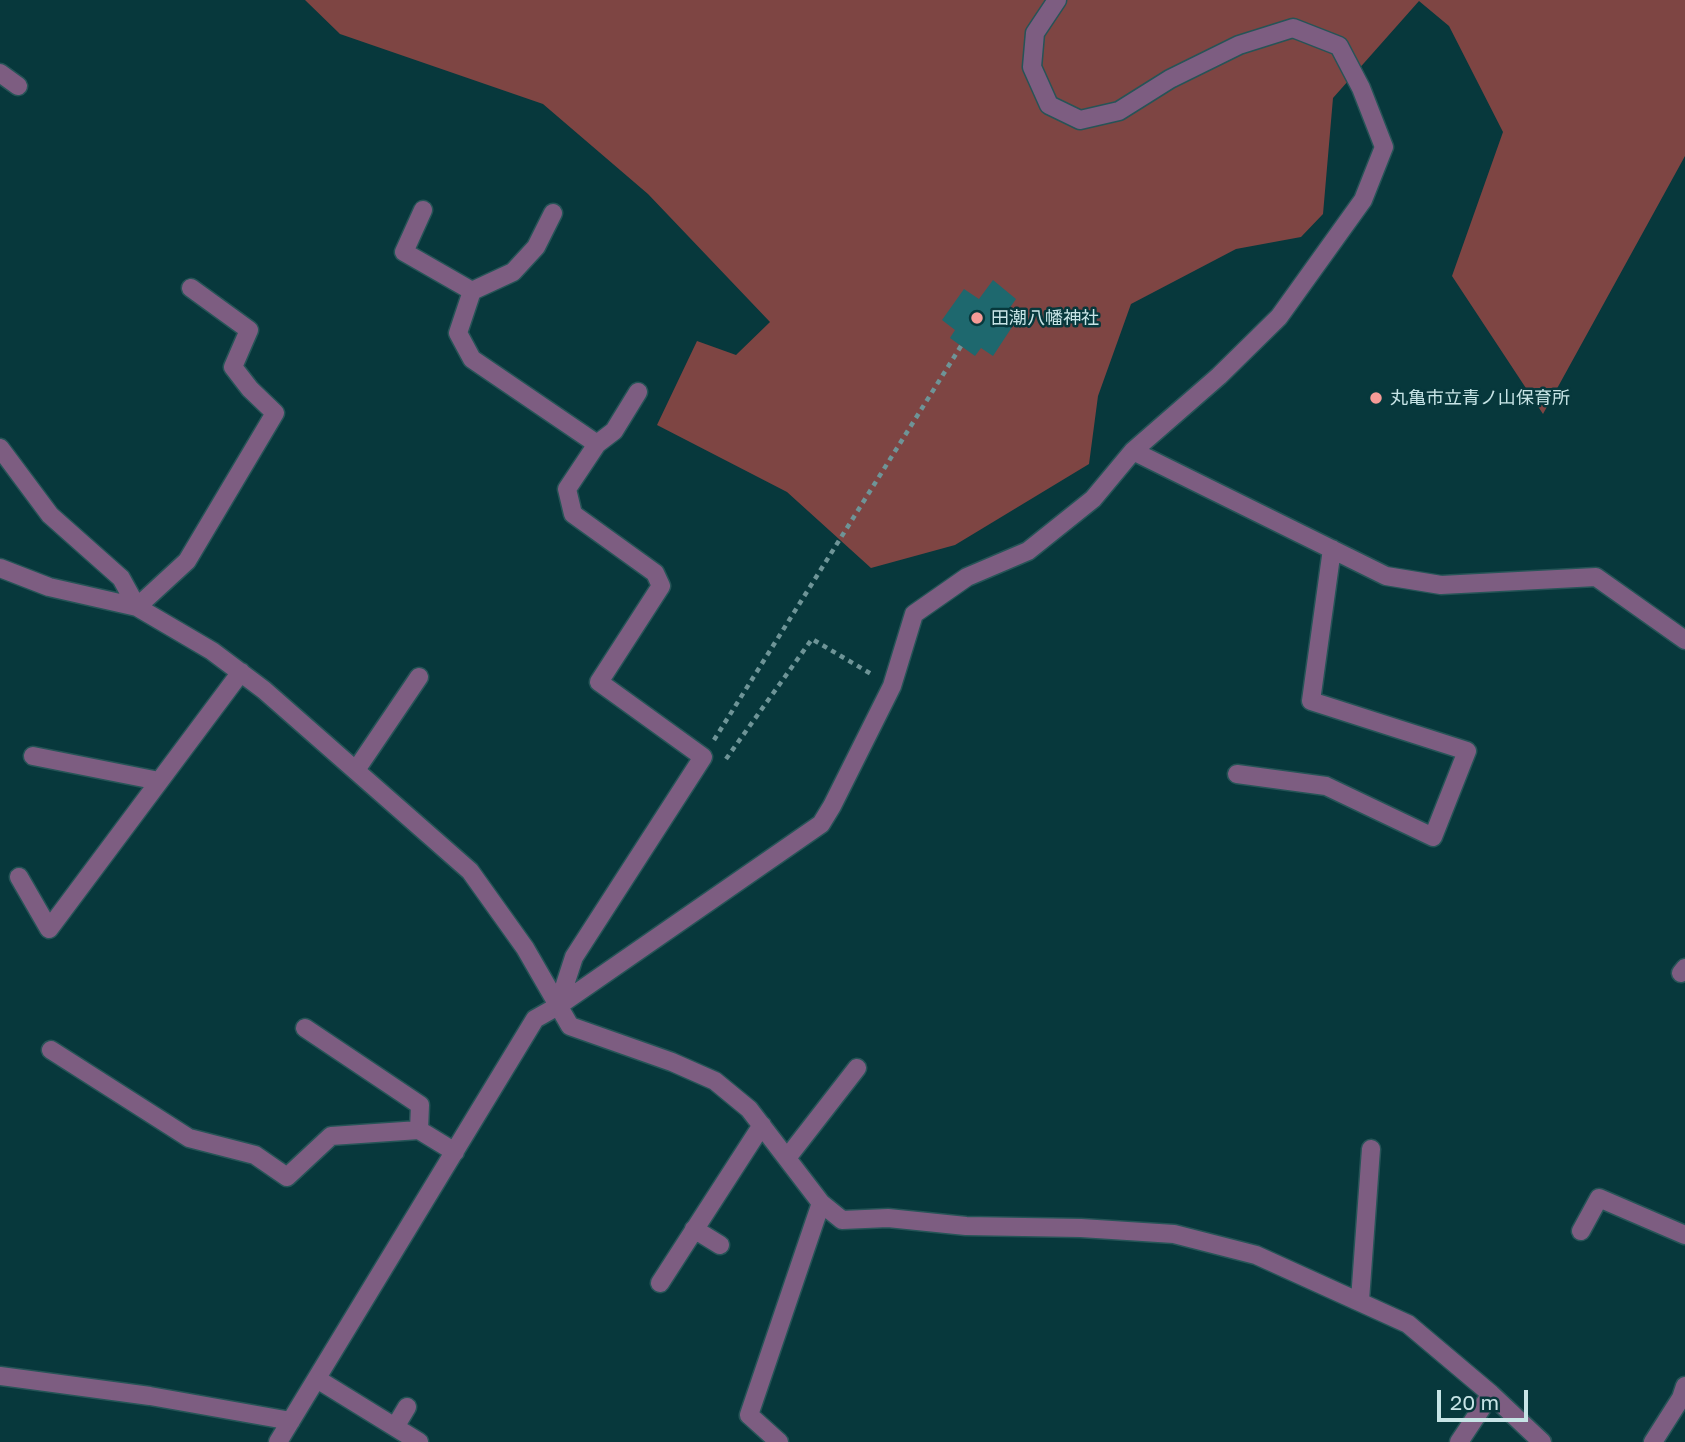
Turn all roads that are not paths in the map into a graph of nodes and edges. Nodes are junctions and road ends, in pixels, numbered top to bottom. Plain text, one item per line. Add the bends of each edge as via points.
1 (1057, 0) edge
2 (0, 73) edge
3 (18, 86) dead end
4 (423, 210) dead end
5 (553, 213) dead end
6 (191, 288) dead end
7 (472, 291) junction
8 (638, 392) dead end
9 (597, 444) junction
10 (0, 448) edge
11 (1133, 451) junction
12 (1332, 550) junction
13 (0, 568) edge
14 (138, 607) junction
15 (1685, 640) edge
16 (241, 672) junction
17 (419, 677) dead end
18 (33, 757) dead end
19 (356, 770) junction
20 (1237, 774) dead end
21 (159, 781) junction
22 (19, 877) dead end
23 (558, 1006) junction
24 (305, 1028) dead end
25 (51, 1050) dead end
26 (857, 1068) dead end
27 (761, 1125) junction
28 (419, 1130) junction
29 (1371, 1149) dead end
30 (455, 1152) junction
31 (787, 1158) junction
32 (821, 1203) junction
33 (694, 1229) junction
34 (1581, 1231) dead end
35 (1685, 1235) edge
36 (720, 1245) dead end
37 (660, 1283) dead end
38 (1360, 1300) junction
39 (0, 1376) edge
40 (317, 1379) junction
41 (1685, 1386) edge
42 (1491, 1394) junction
43 (407, 1407) dead end
44 (291, 1422) junction
45 (396, 1427) junction
46 (278, 1442) edge
47 (419, 1442) edge
48 (779, 1442) edge
49 (1459, 1442) edge
50 (1542, 1442) edge
51 (1653, 1442) edge

1 - 11 street via 1035,33 1032,67 1049,105 1080,120 1119,111 1239,45 1293,27 1339,46 1384,146 1363,200 1279,317
2 - 3 street
4 - 7 street via 404,252
5 - 7 street via 536,247 513,272
6 - 14 street via 249,330 233,367 275,413 187,561
7 - 9 street via 457,333 472,359
8 - 9 street via 614,431
9 - 23 street via 567,489 573,514 654,573 661,586 599,682 703,757 574,957
10 - 14 street via 50,515 121,578
11 - 12 street
11 - 23 street via 1093,499 1028,551 967,577 914,614 892,685 821,824
12 - 15 street via 1386,576 1441,585 1595,577
12 - 20 street via 1311,701 1467,751 1433,837 1326,786
13 - 14 street via 49,587
14 - 16 street
16 - 19 street
16 - 21 street
17 - 19 street
18 - 21 street
19 - 23 street via 470,872 525,948
21 - 22 street via 49,929
23 - 27 street via 570,1026 715,1081
23 - 30 street via 535,1019 517,1044
24 - 28 street via 420,1105
25 - 28 street via 189,1138 256,1155 287,1177 331,1136
26 - 31 street
27 - 31 street
27 - 33 street
28 - 30 street
29 - 38 street
30 - 40 street
31 - 32 street
32 - 38 street via 842,1220 888,1218 966,1226 1174,1234 1256,1255
32 - 48 street via 748,1415
33 - 36 street
33 - 37 street
34 - 35 street via 1600,1198
38 - 42 street via 1408,1324
39 - 44 street via 150,1396
40 - 44 street
40 - 45 street
41 - 51 street
42 - 49 street
42 - 50 street
43 - 45 street
44 - 46 street
45 - 47 street

